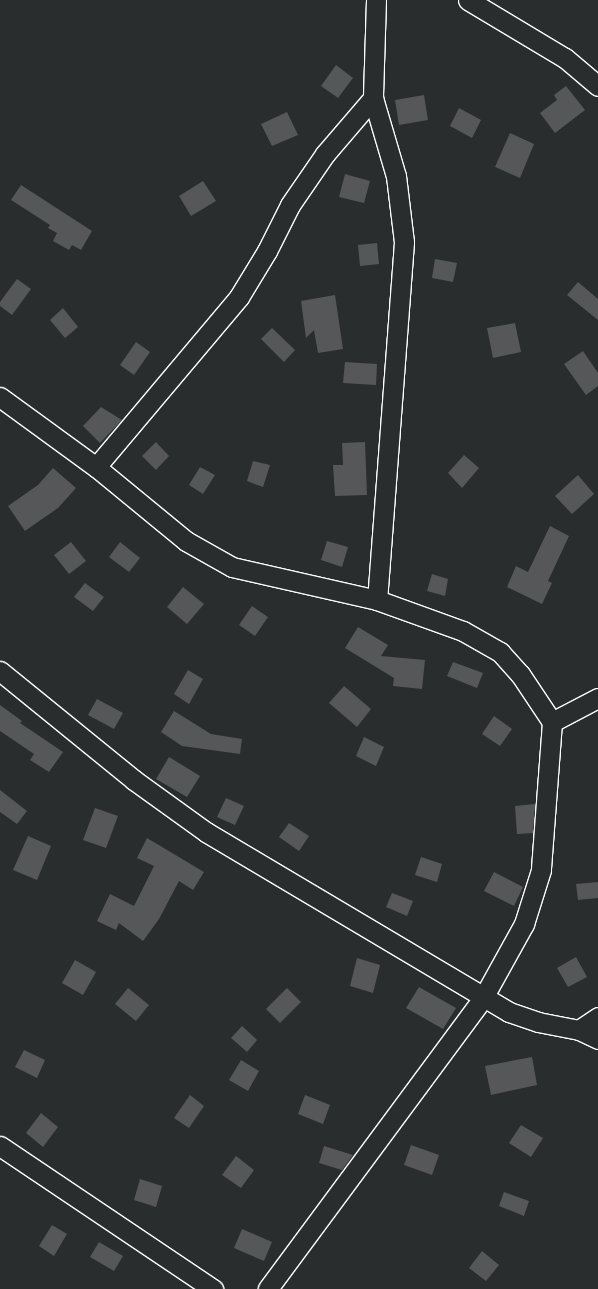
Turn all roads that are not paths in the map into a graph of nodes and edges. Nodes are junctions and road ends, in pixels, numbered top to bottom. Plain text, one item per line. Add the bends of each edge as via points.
1 (376, 0) edge
2 (468, 0) edge
3 (598, 86) edge
4 (373, 98) junction
5 (0, 397) edge
6 (96, 467) junction
7 (377, 600) junction
8 (0, 671) edge
9 (594, 705) edge
10 (552, 722) junction
11 (483, 998) junction
12 (598, 1017) edge
13 (579, 1030) junction
14 (598, 1039) edge
15 (0, 1146) edge
16 (213, 1289) edge
17 (268, 1289) edge

1 - 4 street
2 - 3 street via 565,58
4 - 6 street via 325,154 290,205 267,251 239,297
4 - 7 street via 396,176 404,242
5 - 6 street
6 - 7 street via 186,541 232,566
7 - 10 street via 464,631 500,652 520,674
8 - 11 street via 134,780 206,832
9 - 10 street
10 - 11 street via 541,870 524,924
11 - 13 street via 538,1022
11 - 17 street
12 - 13 street
13 - 14 street
15 - 16 street

